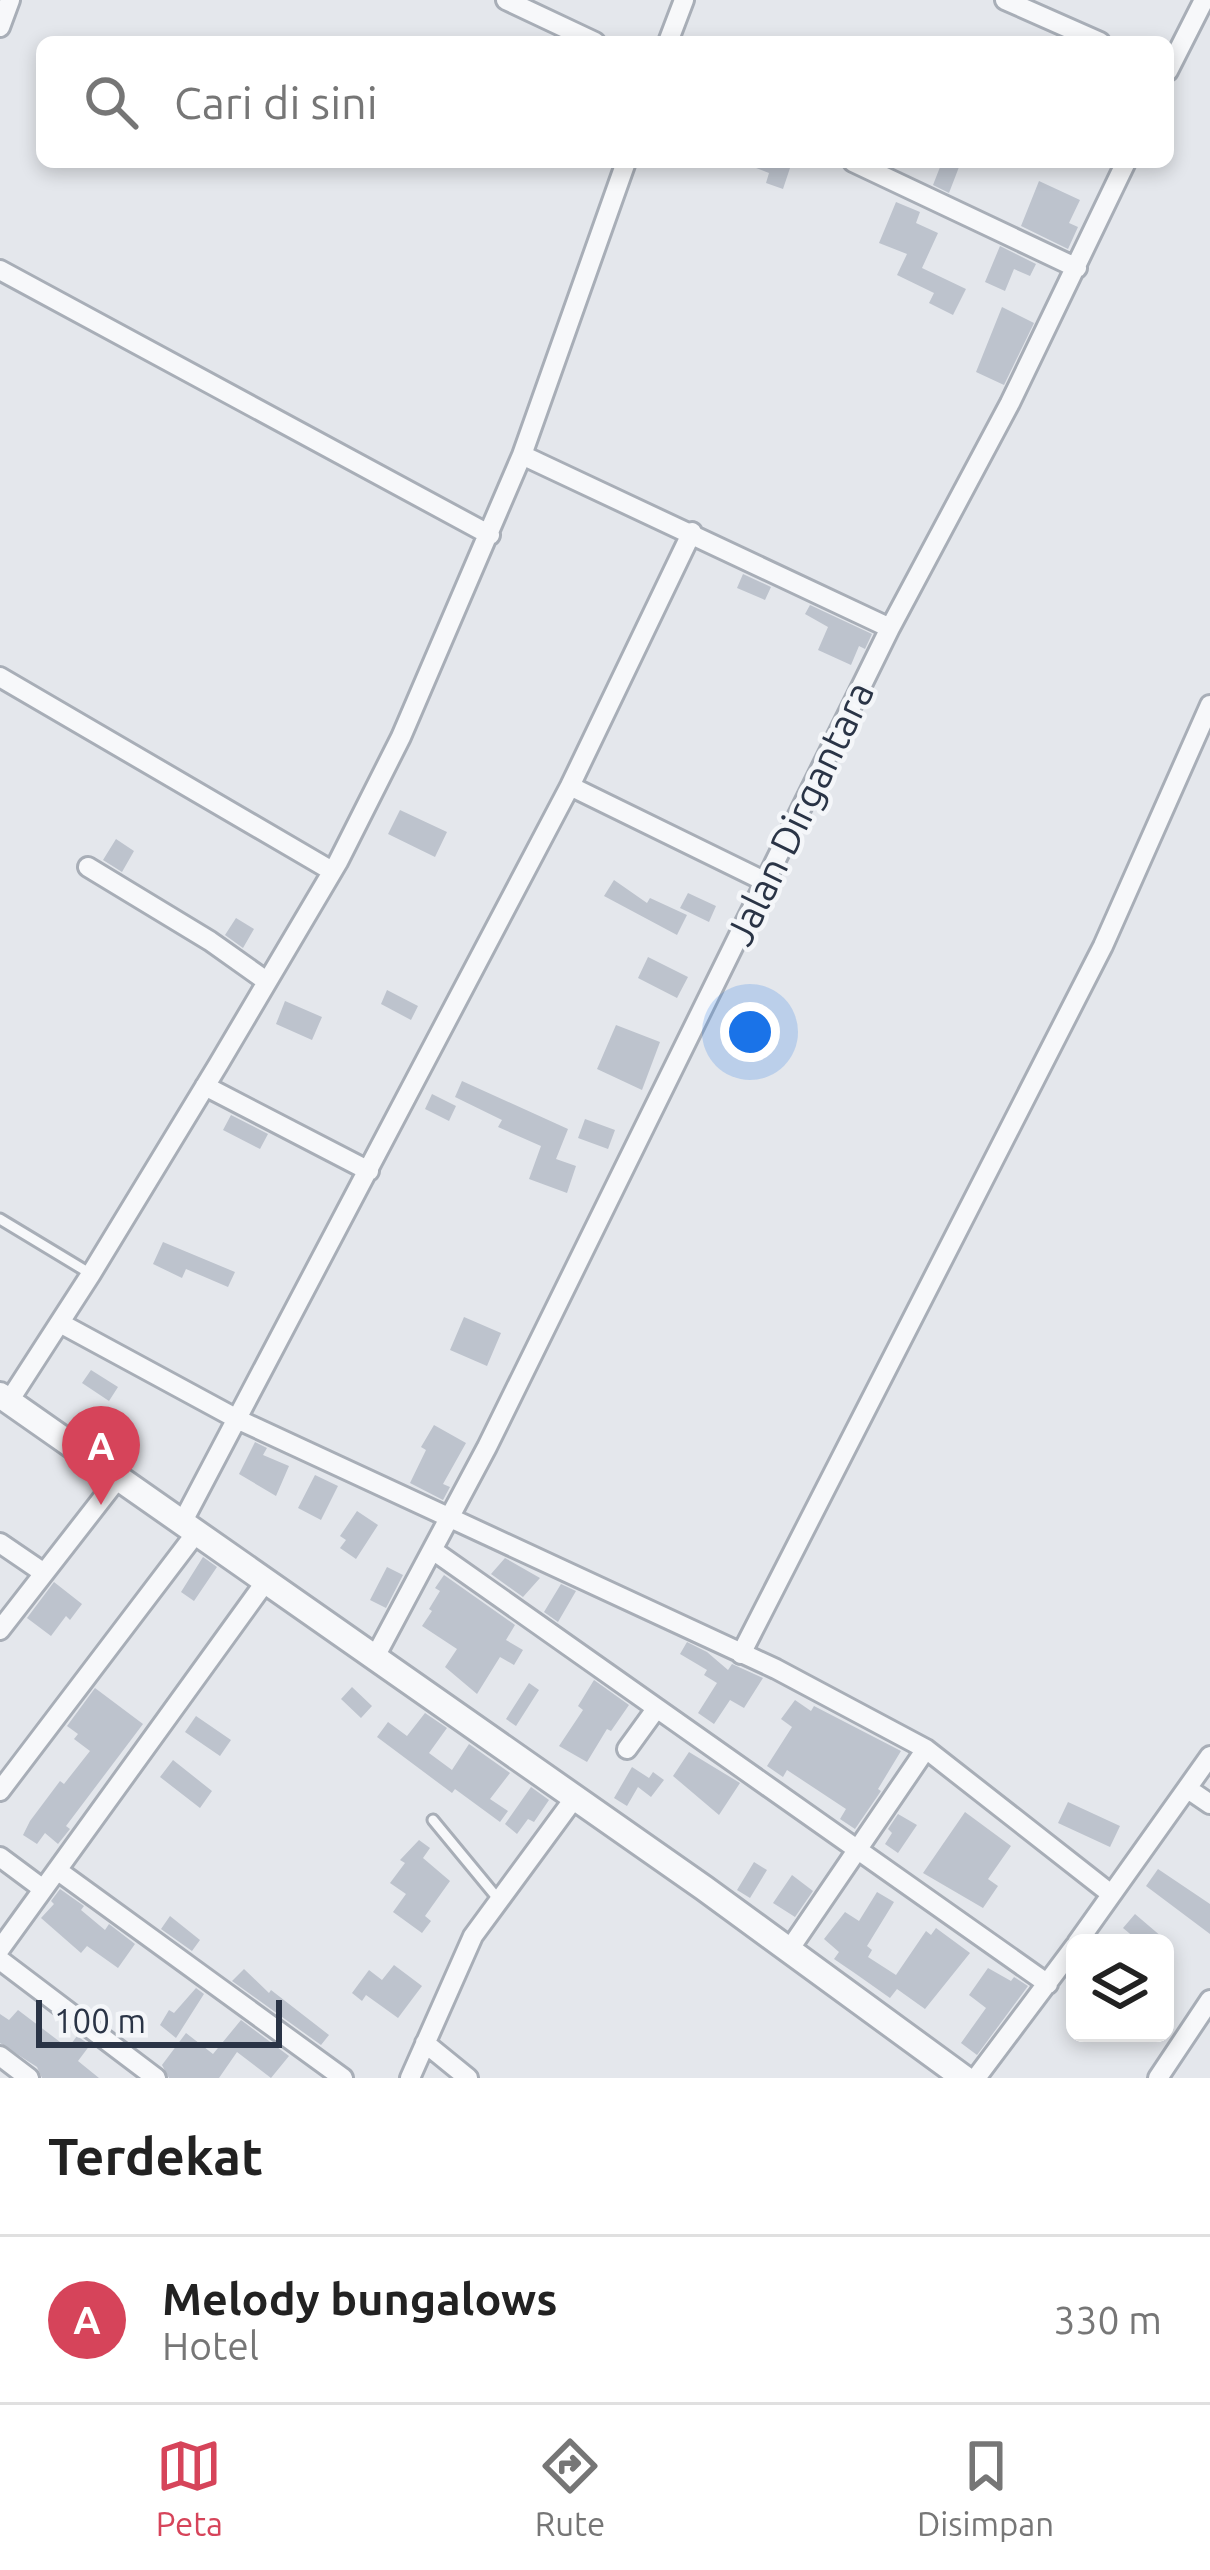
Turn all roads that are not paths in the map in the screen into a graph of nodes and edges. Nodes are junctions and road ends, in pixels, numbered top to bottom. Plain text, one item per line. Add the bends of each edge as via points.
1 (10, 0) edge
2 (506, 0) edge
3 (684, 0) edge
4 (1005, 0) edge
5 (1204, 0) edge
6 (0, 27) edge
7 (582, 36) edge
8 (670, 36) edge
9 (1086, 36) edge
10 (1174, 59) edge
11 (624, 168) edge
12 (866, 168) edge
13 (1123, 168) edge
14 (1077, 268) junction
15 (0, 270) edge
16 (523, 455) junction
17 (692, 532) junction
18 (490, 535) junction
19 (890, 628) junction
20 (0, 677) edge
21 (1210, 705) edge
22 (570, 786) junction
23 (88, 867) dead end
24 (332, 871) junction
25 (766, 882) junction
26 (265, 980) junction
27 (206, 1086) junction
28 (369, 1171) junction
29 (0, 1219) edge
30 (91, 1274) junction
31 (60, 1323) junction
32 (4, 1398) edge
33 (239, 1420) junction
34 (118, 1477) junction
35 (452, 1519) junction
36 (189, 1528) junction
37 (0, 1543) edge
38 (434, 1551) junction
39 (44, 1573) junction
40 (266, 1581) junction
41 (0, 1630) edge
42 (741, 1654) junction
43 (375, 1657) junction
44 (656, 1709) junction
45 (627, 1749) dead end
46 (926, 1749) junction
47 (1210, 1756) edge
48 (1188, 1789) junction
49 (0, 1791) edge
50 (573, 1800) junction
51 (1210, 1804) edge
52 (433, 1820) dead end
53 (857, 1852) junction
54 (0, 1857) edge
55 (57, 1870) junction
56 (43, 1889) junction
57 (1111, 1894) junction
58 (499, 1900) junction
59 (1083, 1934) edge
60 (0, 1949) edge
61 (789, 1950) junction
62 (1066, 1958) edge
63 (0, 1960) edge
64 (1048, 1984) junction
65 (1210, 2000) edge
66 (425, 2043) junction
67 (0, 2056) edge
68 (29, 2078) edge
69 (156, 2078) edge
70 (343, 2078) edge
71 (410, 2078) edge
72 (468, 2078) edge
73 (964, 2078) edge
74 (976, 2078) edge
75 (1158, 2078) edge

1 - 6 street
2 - 7 street
3 - 8 street
4 - 9 street
5 - 10 street
11 - 16 street
12 - 14 street
13 - 14 street, Jalan Dirgantara
14 - 19 street, Jalan Dirgantara
15 - 18 street
16 - 17 street
16 - 18 street
17 - 19 street
17 - 22 street
18 - 24 street
19 - 25 street, Jalan Dirgantara
20 - 24 street
21 - 42 street via 1103,946
22 - 25 street
22 - 28 street
23 - 26 street
24 - 26 street
25 - 35 street, Jalan Dirgantara
26 - 27 street
27 - 28 street
27 - 30 street
28 - 33 street
29 - 30 lane
30 - 31 street
31 - 32 street
31 - 33 street
32 - 34 street
33 - 35 street
33 - 36 street
34 - 36 street
34 - 39 street
35 - 38 street, Jalan Dirgantara
35 - 42 street
36 - 40 street
36 - 49 street
37 - 39 street
38 - 43 street, Jalan Dirgantara
38 - 44 street
39 - 41 street
40 - 43 street
40 - 55 street
42 - 46 street
43 - 50 street
44 - 45 street
44 - 53 street
46 - 53 street
46 - 57 street
47 - 48 street
48 - 51 street
48 - 57 street
50 - 58 street
50 - 61 street
52 - 58 lane
53 - 61 street
53 - 64 street
54 - 56 street
55 - 56 street
55 - 70 street
56 - 60 street
57 - 59 street
58 - 66 street via 473,1936
61 - 73 street
62 - 64 street
63 - 69 street
64 - 74 street
65 - 75 street
66 - 71 street
66 - 72 street
67 - 68 street

